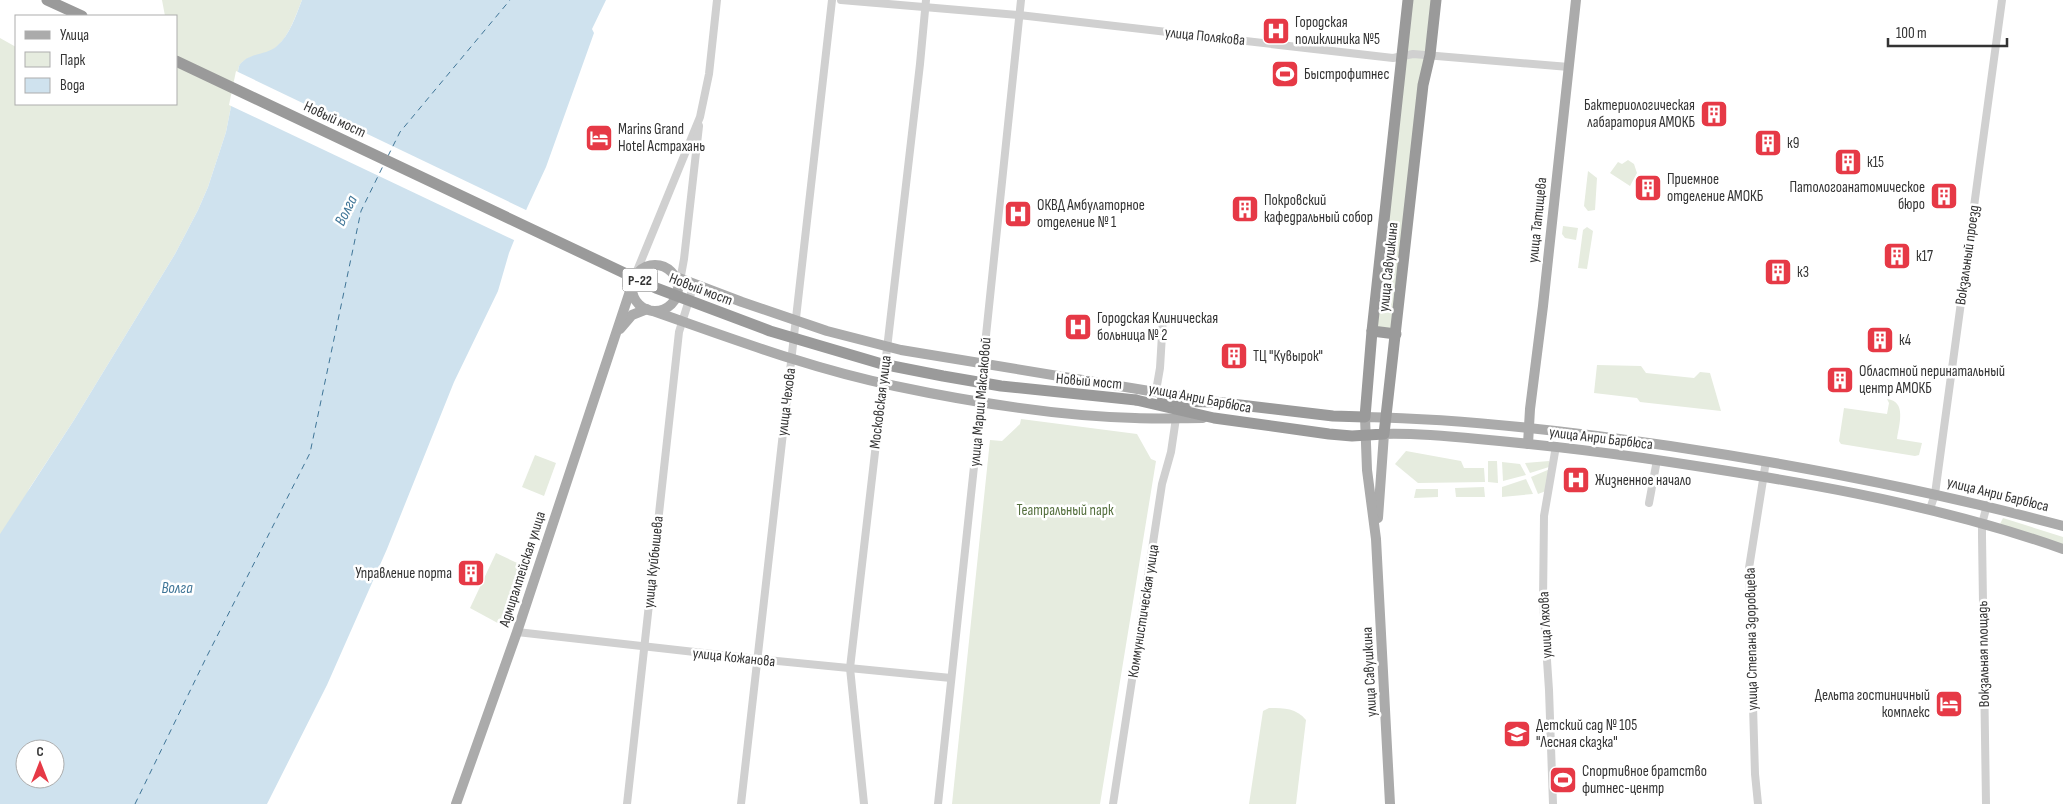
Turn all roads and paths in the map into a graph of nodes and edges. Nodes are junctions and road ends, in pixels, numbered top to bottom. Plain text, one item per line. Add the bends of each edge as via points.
1 (47, 0) edge
2 (717, 0) edge
3 (832, 0) edge
4 (841, 0) edge
5 (1021, 0) edge
6 (1408, 0) edge
7 (1436, 0) edge
8 (1576, 0) edge
9 (2002, 0) edge
10 (925, 4) edge
11 (80, 15) edge
12 (1019, 15) junction
13 (1402, 55) junction
14 (1430, 55) junction
15 (178, 62) edge
16 (1569, 67) junction
17 (700, 117) junction
18 (678, 278) junction
19 (633, 281) junction
20 (694, 284) junction
21 (650, 310) junction
22 (1163, 318) dead end
23 (796, 320) junction
24 (682, 321) junction
25 (1372, 331) junction
26 (1396, 334) junction
27 (613, 341) junction
28 (887, 346) junction
29 (791, 358) junction
30 (983, 364) junction
31 (882, 383) junction
32 (1156, 391) junction
33 (1136, 400) junction
34 (982, 401) junction
35 (1215, 402) junction
36 (1365, 417) junction
37 (1386, 417) junction
38 (1176, 418) junction
39 (1214, 418) junction
40 (1530, 428) junction
41 (1384, 434) junction
42 (1365, 436) junction
43 (1528, 444) junction
44 (1556, 446) junction
45 (1657, 460) junction
46 (1766, 461) junction
47 (1764, 476) junction
48 (1935, 494) junction
49 (1649, 503) dead end
50 (1987, 505) junction
51 (1930, 509) junction
52 (1982, 524) junction
53 (2063, 526) edge
54 (1376, 539) junction
55 (2063, 549) edge
56 (517, 632) junction
57 (644, 646) junction
58 (757, 660) junction
59 (850, 668) junction
60 (951, 678) junction
61 (456, 804) edge
62 (627, 804) edge
63 (741, 804) edge
64 (864, 804) edge
65 (938, 804) edge
66 (1113, 804) edge
67 (1390, 804) edge
68 (1553, 804) edge
69 (1758, 804) edge
70 (1986, 804) edge

1 - 11 highway
2 - 17 street via 709,74
3 - 23 street, улица Чехова
4 - 10 street, улица Полякова
5 - 12 street, улица Марии Максаковой
6 - 13 highway, улица Савушкина
7 - 14 highway, улица Савушкина
8 - 16 main road, улица Татищева
9 - 48 street, Вокзальный проезд
10 - 12 street, улица Полякова
10 - 28 street, Московская улица
12 - 13 street, улица Полякова via 1393,58
12 - 30 street, улица Марии Максаковой
13 - 14 street, улица Полякова
13 - 25 highway, улица Савушкина
14 - 16 street, улица Полякова
14 - 26 highway, улица Савушкина via 1423,85
15 - 33 highway, Новый мост / Р-22, bridge via 656,288 770,331 882,364 943,376 1001,386
16 - 40 main road, улица Татищева
17 - 18 street
17 - 19 street
18 - 19 main road via 658,264 644,267
18 - 20 main road
18 - 21 main road via 678,292 670,305
19 - 21 main road via 635,300
19 - 27 main road, Адмиралтейская улица
20 - 23 main road
20 - 24 street, улица Куйбышева
21 - 24 main road
21 - 27 main road via 632,315
22 - 32 street
23 - 28 main road
23 - 29 street, улица Чехова
24 - 29 main road
24 - 57 street, улица Куйбышева
25 - 26 highway
25 - 36 highway, улица Савушкина
26 - 37 highway, улица Савушкина
27 - 56 main road, Адмиралтейская улица
28 - 30 main road
28 - 31 street, Московская улица
29 - 31 main road
29 - 58 street, улица Чехова
30 - 32 main road
30 - 34 street, улица Марии Максаковой
31 - 34 main road
31 - 59 street, Московская улица
32 - 35 main road
33 - 35 highway, улица Анри Барбюса
33 - 39 highway, улица Анри Барбюса
34 - 38 main road via 1064,412
34 - 60 street, улица Марии Максаковой
35 - 36 highway, улица Анри Барбюса
36 - 37 main road, улица Анри Барбюса
36 - 42 main road, улица Савушкина
37 - 40 main road, улица Анри Барбюса
37 - 41 highway, улица Савушкина
38 - 39 main road
38 - 66 street, Коммунистическая улица via 1162,484
39 - 42 highway, улица Анри Барбюса
40 - 43 main road, улица Татищева
40 - 46 main road, улица Анри Барбюса
41 - 42 highway, улица Анри Барбюса
41 - 43 main road, улица Анри Барбюса
41 - 54 main road, улица Савушкина
42 - 54 main road, улица Савушкина
43 - 44 main road, улица Анри Барбюса
44 - 45 main road, улица Анри Барбюса
44 - 68 street, улица Ляхова via 1544,516 1543,601
45 - 47 main road, улица Анри Барбюса
45 - 49 street
46 - 47 street, улица Степана Здоровцева
46 - 48 main road, улица Анри Барбюса
47 - 51 main road, улица Анри Барбюса
47 - 69 street, улица Степана Здоровцева via 1748,568
48 - 50 main road, улица Анри Барбюса
48 - 51 street, Вокзальный проезд
50 - 52 street, Вокзальная площадь
50 - 53 main road, улица Анри Барбюса
51 - 52 main road, улица Анри Барбюса
52 - 55 main road, улица Анри Барбюса
52 - 70 street, Вокзальная площадь
54 - 67 main road, улица Савушкина
56 - 57 street, улица Кожанова
56 - 61 main road, Адмиралтейская улица
57 - 58 street, улица Кожанова
57 - 62 street, улица Куйбышева
58 - 59 street, улица Кожанова
58 - 63 street, улица Чехова
59 - 60 street, улица Кожанова
59 - 64 street, Московская улица
60 - 65 street, улица Марии Максаковой

